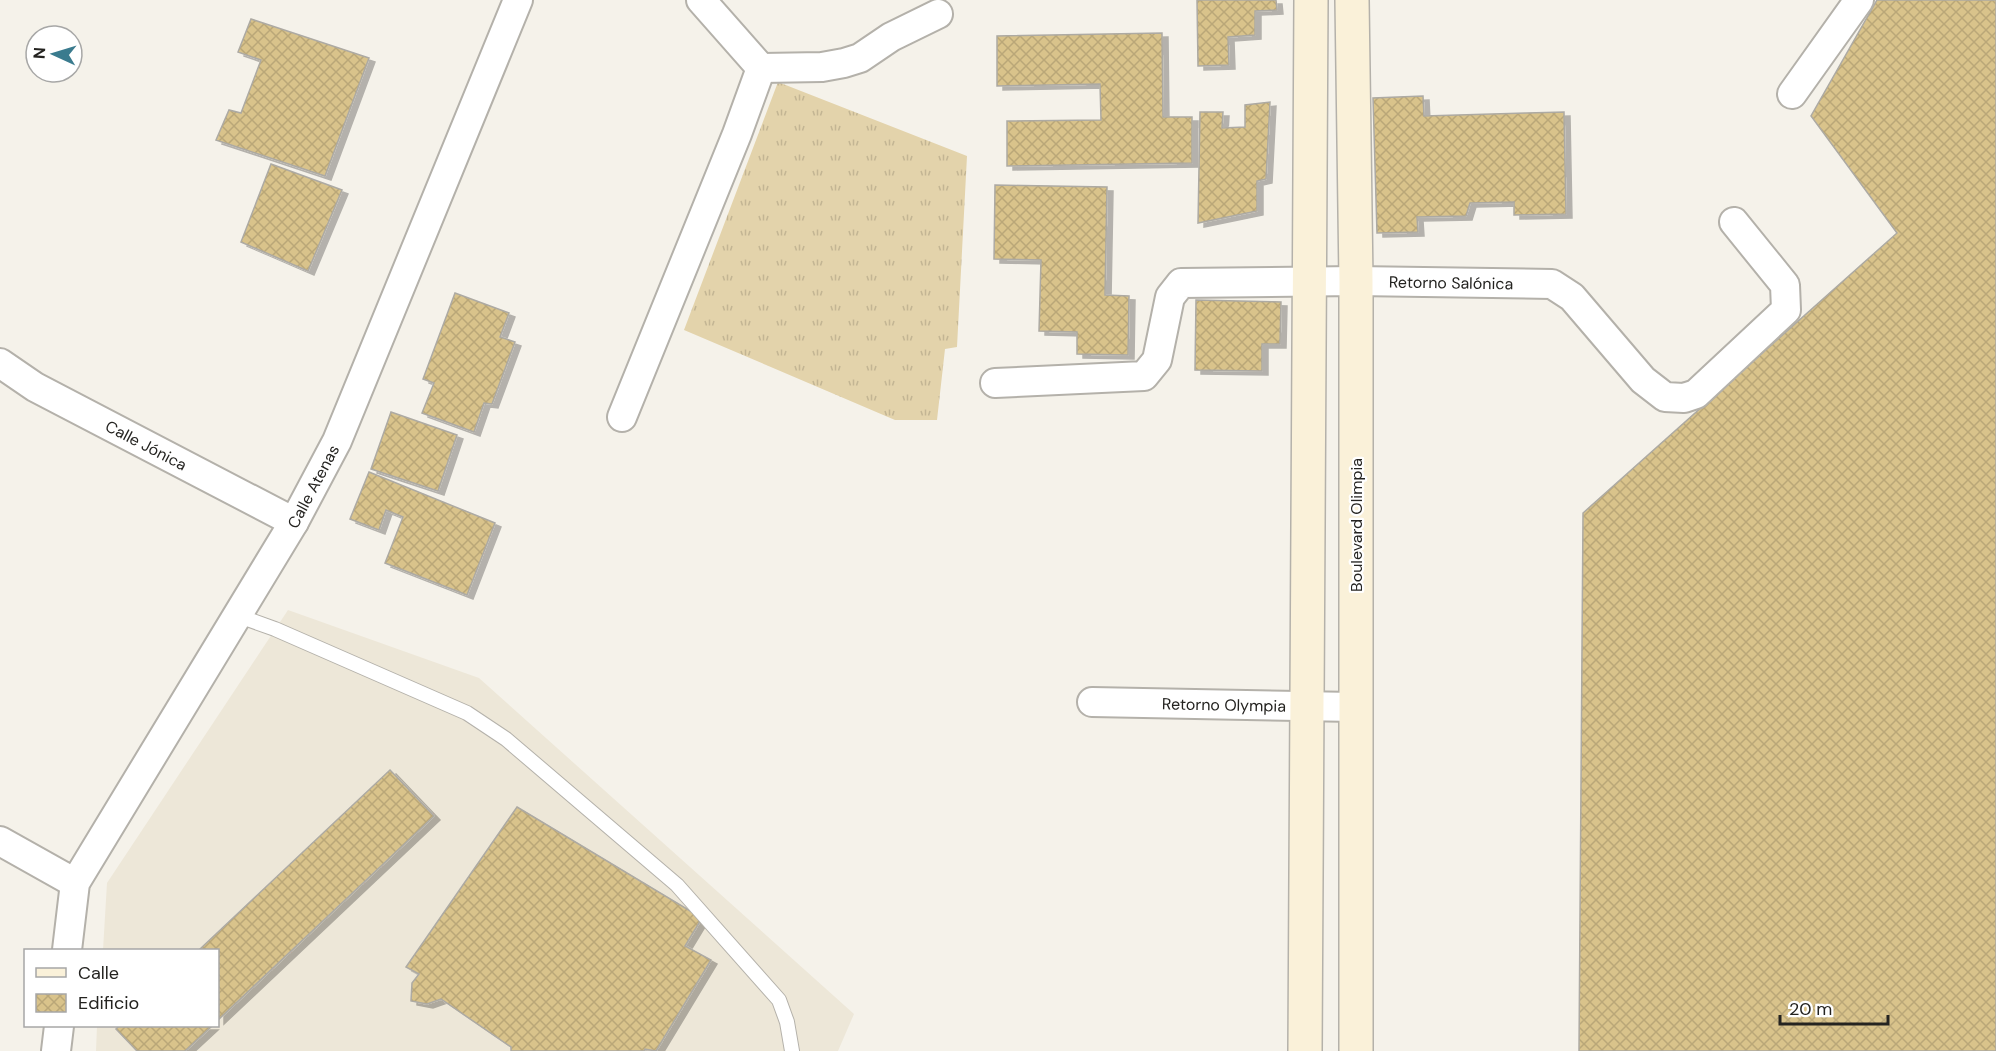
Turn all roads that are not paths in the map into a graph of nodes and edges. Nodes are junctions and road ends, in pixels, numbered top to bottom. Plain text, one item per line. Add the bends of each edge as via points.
1 (518, 0) edge
2 (701, 0) edge
3 (1311, 0) edge
4 (1352, 0) edge
5 (1859, 0) edge
6 (938, 14) dead end
7 (761, 68) junction
8 (1792, 94) dead end
9 (1734, 222) dead end
10 (1311, 280) junction
11 (1356, 281) junction
12 (0, 363) edge
13 (994, 383) dead end
14 (622, 417) dead end
15 (294, 522) junction
16 (236, 615) junction
17 (1092, 702) dead end
18 (1307, 706) junction
19 (1355, 707) junction
20 (0, 841) edge
21 (75, 883) junction
22 (67, 949) edge
23 (58, 1027) edge
24 (56, 1051) edge
25 (792, 1051) edge
26 (1305, 1051) edge
27 (1356, 1051) edge

1 - 15 street, Calle Atenas via 337,441
2 - 7 street
3 - 10 street
4 - 11 street, Boulevard Olimpia
5 - 8 street
6 - 7 street via 844,63
7 - 14 street
9 - 11 street, Retorno Salónica via 1785,285 1786,310 1696,394 1684,398 1665,397 1643,381 1572,297 1552,284
10 - 11 street, Retorno Salónica
10 - 13 street, Retorno Salónica via 1181,283 1170,297 1157,360 1144,376
10 - 18 street
11 - 19 street, Boulevard Olimpia
12 - 15 street, Calle Jónica via 35,387
15 - 16 street, Calle Atenas
16 - 21 street, Calle Atenas
16 - 25 lane via 275,628 467,712 506,739 677,885 716,927 779,1000 788,1022
17 - 18 street, Retorno Olympia
18 - 19 street, Retorno Olympia
18 - 26 street
19 - 27 street, Boulevard Olimpia
20 - 21 street
21 - 22 street, Calle Atenas
23 - 24 street

